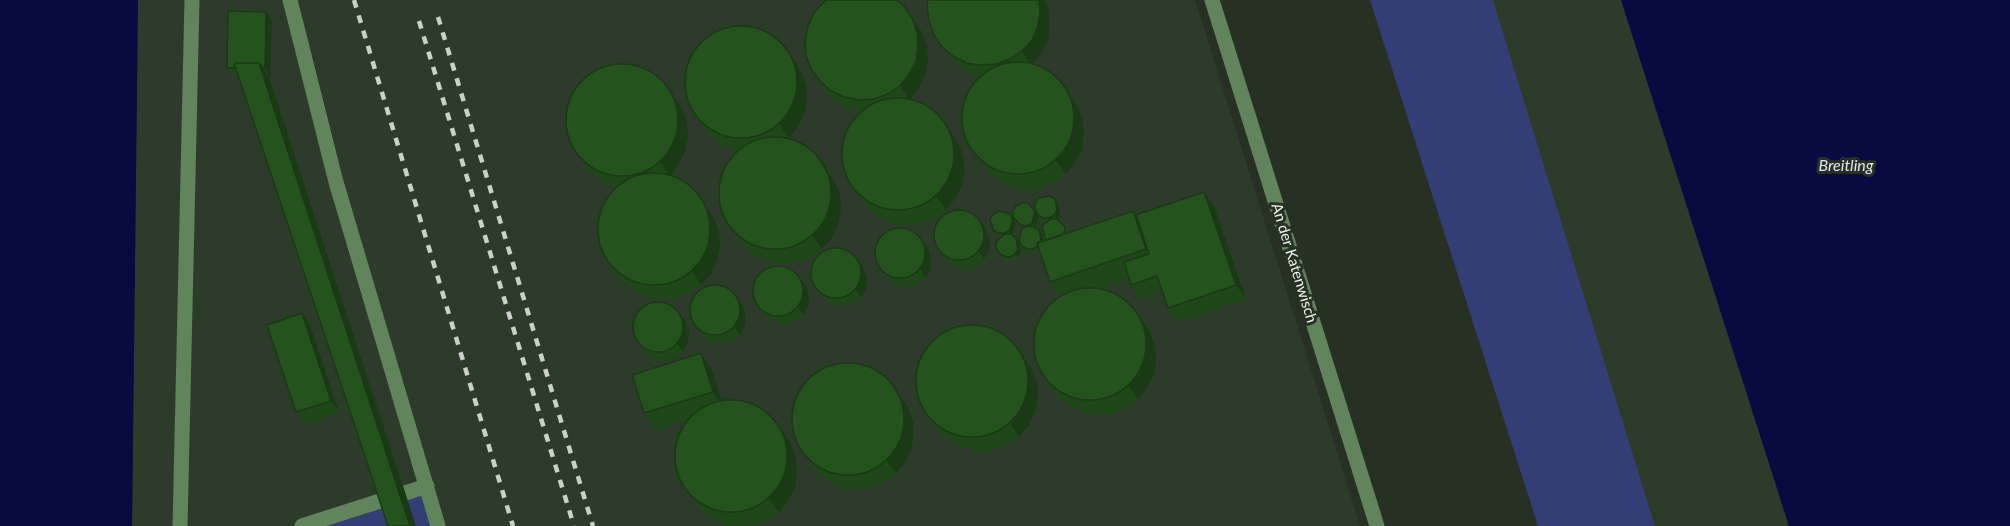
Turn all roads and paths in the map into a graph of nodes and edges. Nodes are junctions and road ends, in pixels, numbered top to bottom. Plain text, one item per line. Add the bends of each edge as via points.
1 (192, 0) edge
2 (290, 0) edge
3 (1212, 0) edge
4 (427, 486) junction
5 (180, 526) edge
6 (302, 526) edge
7 (438, 526) edge
8 (1377, 526) edge

1 - 5 street
2 - 4 street via 336,182
3 - 8 street, An der Katenwisch
4 - 6 street
4 - 7 street

